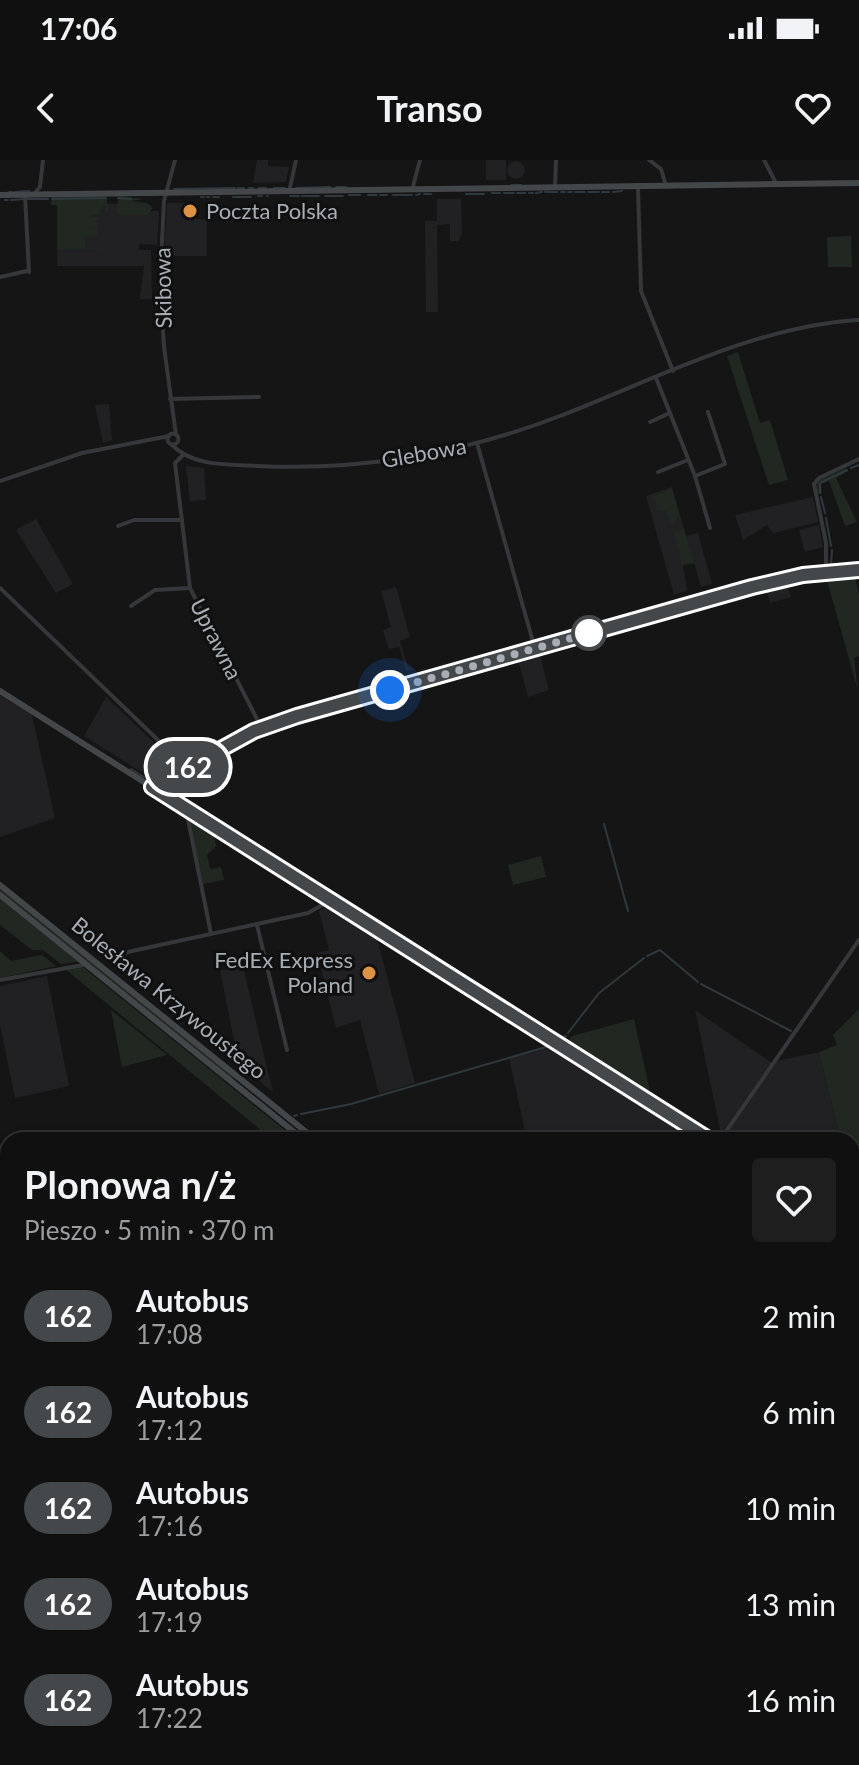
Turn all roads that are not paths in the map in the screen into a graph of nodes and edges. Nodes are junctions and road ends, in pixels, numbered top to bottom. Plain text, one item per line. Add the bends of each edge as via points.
1 (43, 160) edge
2 (175, 160) edge
3 (296, 160) edge
4 (420, 160) edge
5 (556, 160) edge
6 (649, 160) edge
7 (764, 160) edge
8 (859, 183) edge
9 (777, 185) junction
10 (666, 186) junction
11 (40, 187) junction
12 (638, 187) junction
13 (555, 188) junction
14 (412, 190) junction
15 (289, 192) junction
16 (166, 193) junction
17 (0, 195) edge
18 (29, 195) junction
19 (42, 195) junction
20 (0, 277) edge
21 (859, 320) edge
22 (673, 371) junction
23 (656, 378) junction
24 (259, 397) dead end
25 (170, 399) junction
26 (708, 412) dead end
27 (670, 413) junction
28 (650, 422) dead end
29 (172, 439) junction
30 (477, 443) junction
31 (183, 455) junction
32 (859, 459) edge
33 (688, 460) junction
34 (658, 472) dead end
35 (695, 476) junction
36 (0, 481) edge
37 (182, 520) junction
38 (118, 526) dead end
39 (710, 528) dead end
40 (859, 570) edge
41 (826, 573) junction
42 (0, 588) edge
43 (190, 588) junction
44 (131, 606) dead end
45 (535, 649) junction
46 (0, 691) edge
47 (261, 728) junction
48 (187, 767) junction
49 (152, 787) junction
50 (186, 809) junction
51 (0, 885) edge
52 (0, 895) edge
53 (331, 900) junction
54 (257, 925) junction
55 (211, 934) junction
56 (859, 940) edge
57 (109, 956) dead end
58 (92, 969) junction
59 (0, 980) edge
60 (287, 1050) dead end
61 (294, 1132) edge
62 (306, 1132) edge
63 (697, 1132) edge
64 (726, 1132) edge

1 - 11 street
2 - 16 street, Skibowa
3 - 15 street
4 - 14 street
5 - 13 street
6 - 10 street via 661,169
7 - 9 street
8 - 9 street
9 - 10 street
10 - 12 street
11 - 18 street
11 - 19 street
12 - 13 street
12 - 22 street via 641,291
13 - 14 street
14 - 15 street
15 - 16 street
16 - 19 street
16 - 25 street, Skibowa via 160,285
17 - 18 street
18 - 19 street
18 - 20 street via 28,271
21 - 22 street, Glebowa via 774,334
22 - 23 street, Glebowa
23 - 27 street
23 - 30 street, Glebowa
24 - 25 street
25 - 29 street, Skibowa
26 - 35 street via 725,464
27 - 28 street
27 - 33 street
29 - 31 street
29 - 36 street via 82,453
30 - 31 street, Glebowa via 406,458 323,466 249,465
30 - 45 street
31 - 37 street, Uprawna via 175,463
32 - 41 street via 814,482
33 - 34 street
33 - 35 street
35 - 39 street
37 - 38 street via 134,520
37 - 43 street, Uprawna
40 - 41 street
41 - 45 street via 752,587
42 - 48 street
43 - 44 street via 155,590
43 - 47 street, Uprawna
45 - 47 street
46 - 49 street
47 - 48 street
48 - 49 street
49 - 50 street
50 - 53 street
50 - 55 street
51 - 62 street, Bolesława Krzywoustego
52 - 58 street, Bolesława Krzywoustego
53 - 54 street via 314,912
53 - 63 street
54 - 55 street
54 - 60 street
55 - 57 street
56 - 64 street
58 - 59 street via 78,964
58 - 61 street, Bolesława Krzywoustego

